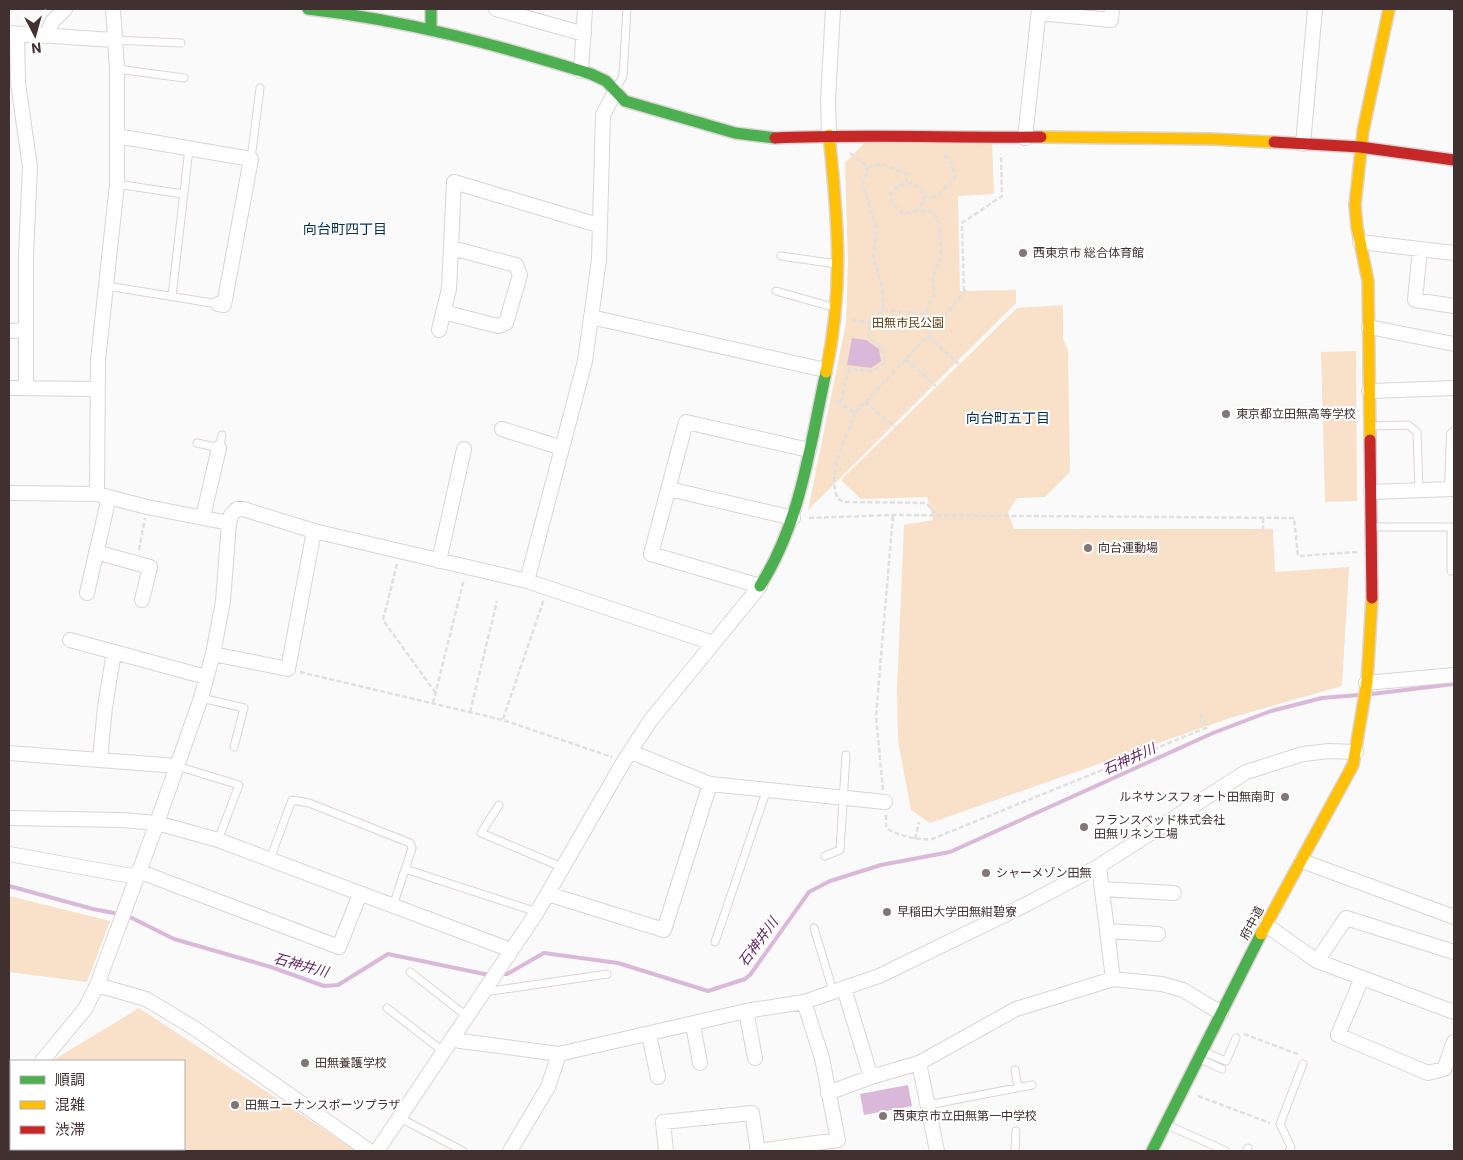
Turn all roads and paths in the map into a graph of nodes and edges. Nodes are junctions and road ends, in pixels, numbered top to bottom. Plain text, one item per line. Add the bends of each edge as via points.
1 (65, 9) edge
2 (113, 9) edge
3 (308, 9) edge
4 (431, 9) edge
5 (496, 9) edge
6 (585, 9) edge
7 (627, 9) edge
8 (833, 9) edge
9 (1112, 9) edge
10 (1315, 9) edge
11 (1389, 9) edge
12 (1449, 9) edge
13 (1039, 11) edge
14 (1454, 11) edge
15 (431, 28) junction
16 (13, 33) edge
17 (584, 34) junction
18 (46, 36) junction
19 (113, 40) junction
20 (180, 43) dead end
21 (117, 69) junction
22 (581, 71) junction
23 (184, 78) dead end
24 (260, 88) dead end
25 (615, 92) junction
26 (829, 135) junction
27 (117, 136) junction
28 (1001, 138) junction
29 (1025, 138) junction
30 (1303, 144) junction
31 (1360, 148) junction
32 (190, 149) junction
33 (846, 149) dead end
34 (850, 152) junction
35 (859, 152) dead end
36 (942, 154) dead end
37 (251, 159) junction
38 (1454, 160) edge
39 (868, 167) junction
40 (907, 183) junction
41 (117, 184) junction
42 (183, 194) junction
43 (924, 198) junction
44 (919, 210) junction
45 (598, 225) junction
46 (1360, 242) junction
47 (452, 248) junction
48 (1420, 249) junction
49 (1454, 253) edge
50 (781, 256) dead end
51 (838, 264) junction
52 (106, 286) junction
53 (776, 291) dead end
54 (172, 296) junction
55 (218, 304) joint
56 (1454, 306) edge
57 (883, 310) junction
58 (444, 312) junction
59 (836, 313) junction
60 (924, 314) junction
61 (591, 317) junction
62 (870, 323) junction
63 (1368, 326) junction
64 (936, 327) junction
65 (26, 330) junction
66 (439, 330) dead end
67 (9, 332) edge
68 (928, 336) junction
69 (1454, 344) edge
70 (906, 359) junction
71 (959, 364) dead end
72 (825, 370) junction
73 (936, 386) dead end
74 (9, 388) edge
75 (26, 388) junction
76 (1454, 388) edge
77 (97, 389) junction
78 (1369, 391) junction
79 (820, 397) junction
80 (841, 402) junction
81 (865, 402) junction
82 (855, 413) junction
83 (1370, 426) junction
84 (895, 427) dead end
85 (502, 429) dead end
86 (1454, 435) edge
87 (220, 442) joint
88 (196, 443) dead end
89 (464, 448) dead end
90 (562, 448) junction
91 (809, 450) junction
92 (669, 489) junction
93 (1419, 489) junction
94 (9, 492) edge
95 (1372, 492) junction
96 (103, 496) junction
97 (148, 507) junction
98 (893, 515) junction
99 (939, 516) junction
100 (203, 517) junction
101 (793, 518) junction
102 (1263, 518) junction
103 (229, 523) junction
104 (1372, 526) junction
105 (1263, 530) dead end
106 (314, 531) junction
107 (96, 552) junction
108 (400, 552) junction
109 (1372, 552) junction
110 (439, 561) junction
111 (136, 563) junction
112 (466, 568) junction
113 (1451, 570) dead end
114 (527, 581) junction
115 (760, 586) junction
116 (548, 588) junction
117 (87, 593) dead end
118 (142, 600) dead end
119 (497, 600) dead end
120 (70, 640) dead end
121 (713, 643) junction
122 (114, 652) junction
123 (213, 654) junction
124 (288, 669) junction
125 (1454, 675) edge
126 (206, 677) junction
127 (1366, 684) junction
128 (435, 692) junction
129 (201, 698) junction
130 (433, 703) junction
131 (1199, 710) dead end
132 (470, 712) junction
133 (503, 720) junction
134 (234, 747) dead end
135 (1356, 752) junction
136 (9, 753) edge
137 (846, 755) dead end
138 (627, 756) junction
139 (100, 758) junction
140 (177, 766) junction
141 (710, 784) junction
142 (766, 792) junction
143 (842, 798) junction
144 (885, 802) junction
145 (499, 805) dead end
146 (9, 818) edge
147 (919, 822) dead end
148 (157, 823) junction
149 (915, 839) junction
150 (218, 840) junction
151 (9, 854) edge
152 (825, 856) dead end
153 (270, 859) junction
154 (1302, 861) junction
155 (1099, 866) junction
156 (405, 868) junction
157 (564, 868) junction
158 (138, 874) junction
159 (1102, 889) junction
160 (1174, 893) dead end
161 (360, 894) junction
162 (548, 894) junction
163 (393, 906) junction
164 (537, 912) junction
165 (1454, 917) edge
166 (1266, 925) junction
167 (814, 928) dead end
168 (1107, 931) junction
169 (1158, 934) dead end
170 (715, 942) dead end
171 (512, 950) junction
172 (1454, 952) edge
173 (1317, 961) junction
174 (410, 972) dead end
175 (607, 974) dead end
176 (1362, 978) junction
177 (1113, 979) junction
178 (97, 985) junction
179 (487, 988) junction
180 (838, 989) junction
181 (804, 1002) junction
182 (387, 1008) dead end
183 (746, 1012) junction
184 (1454, 1012) edge
185 (1221, 1013) junction
186 (468, 1017) junction
187 (693, 1024) junction
188 (649, 1035) junction
189 (1238, 1035) joint
190 (453, 1040) junction
191 (1454, 1042) edge
192 (445, 1052) junction
193 (559, 1054) junction
194 (1199, 1055) junction
195 (755, 1058) dead end
196 (43, 1060) edge
197 (1303, 1060) joint
198 (1226, 1061) junction
199 (700, 1063) dead end
200 (919, 1063) junction
201 (1015, 1070) dead end
202 (658, 1077) dead end
203 (871, 1077) junction
204 (1032, 1085) dead end
205 (1018, 1088) junction
206 (828, 1092) junction
207 (1192, 1094) dead end
208 (928, 1105) junction
209 (400, 1118) junction
210 (1164, 1124) junction
211 (1274, 1130) dead end
212 (1016, 1131) dead end
213 (372, 1151) edge
214 (462, 1151) edge
215 (510, 1151) edge
216 (666, 1151) edge
217 (757, 1151) edge
218 (937, 1151) edge
219 (1015, 1151) edge
220 (1152, 1151) edge
221 (1226, 1151) edge
222 (1289, 1151) edge

1 - 18 street via 52,22
2 - 19 street
3 - 15 street
4 - 15 street
5 - 17 street
6 - 17 street
7 - 25 lane via 623,76
8 - 26 street
9 - 13 street via 1111,20
10 - 30 street
11 - 31 street, 府中道
12 - 14 path
13 - 29 street
15 - 22 street
16 - 18 street
16 - 65 street via 30,167
17 - 22 street
18 - 19 street
19 - 20 lane
19 - 21 street
21 - 23 lane
21 - 27 street
22 - 25 street via 606,81
24 - 37 lane
25 - 26 street via 625,101 735,133 771,138
25 - 45 street via 603,115
26 - 28 street
26 - 51 street
27 - 32 street
27 - 41 street
28 - 29 street
28 - 64 path via 1002,196 962,223 966,289
29 - 30 street via 1211,139
30 - 31 street
31 - 38 street
31 - 46 street, 府中道 via 1355,207
32 - 37 street
32 - 42 lane
33 - 34 path
34 - 35 path
34 - 39 path
36 - 43 path via 952,164 955,178 936,197
37 - 55 street via 224,305
39 - 40 path via 881,164 906,172
39 - 57 path via 863,185 877,229 873,256 882,286
40 - 43 path via 921,189
40 - 44 path via 891,193 893,204 903,214
41 - 42 lane
41 - 52 street
42 - 54 lane
43 - 44 path
44 - 60 path via 935,213 940,228 941,256 933,277 934,295
45 - 47 street via 454,182
45 - 61 street via 599,260
46 - 48 street
46 - 63 street, 府中道 via 1369,289
47 - 58 street
47 - 58 street via 516,265 520,275 506,323 498,326
48 - 49 street
48 - 56 street via 1415,300
50 - 51 lane
51 - 59 street
52 - 54 lane
52 - 77 street
53 - 59 lane
54 - 55 lane
57 - 60 path
57 - 62 path
58 - 66 street
59 - 62 path
59 - 72 street
60 - 64 path
61 - 72 street
61 - 90 street via 585,361
62 - 80 path via 868,337 881,347 886,362 872,372 849,369
63 - 69 street
63 - 78 street, 府中道
64 - 68 path
65 - 67 street
65 - 75 street
68 - 70 path
68 - 71 path
70 - 73 path
70 - 81 path
72 - 79 street
74 - 75 street
75 - 77 street
76 - 78 street
77 - 96 street
78 - 83 street, 府中道
79 - 80 path
79 - 91 street
80 - 82 path
81 - 82 path
81 - 84 path
82 - 99 path via 833,478 838,499 844,502 926,503
83 - 93 lane via 1408,425 1417,432
83 - 95 street, 府中道
85 - 90 street
86 - 93 street via 1452,489
87 - 88 lane
87 - 100 street
89 - 110 street
90 - 114 street
91 - 92 street via 686,422
91 - 101 street
92 - 101 street
92 - 115 street via 651,554
93 - 95 street
94 - 96 street
95 - 104 street, 府中道
96 - 97 street
96 - 107 street
97 - 100 street
97 - 111 path
98 - 99 path
98 - 101 path
98 - 144 path via 876,716
99 - 102 path
100 - 103 street
101 - 115 street via 772,569
102 - 105 path
102 - 109 path via 1294,518 1298,556
103 - 106 street via 231,515 237,509 243,509
103 - 123 street via 223,601
104 - 109 street, 府中道
104 - 113 lane via 1451,527
106 - 108 street
106 - 124 street
107 - 111 street
107 - 117 street
108 - 110 street
108 - 128 path via 383,620
109 - 127 street, 府中道
110 - 112 street
111 - 118 street via 150,567
112 - 114 street
112 - 128 path
114 - 116 street
115 - 121 street
116 - 121 street
116 - 133 path
119 - 132 path
120 - 122 street
121 - 138 street via 650,721
122 - 126 street
122 - 139 street
123 - 124 street
123 - 126 street
124 - 130 path
125 - 127 street
126 - 129 street
127 - 135 street, 府中道
128 - 130 path
129 - 134 lane via 244,708
129 - 140 street
130 - 132 path
131 - 149 path via 1206,728 932,839
132 - 133 path
133 - 138 path
135 - 154 street, 府中道
135 - 155 street via 1303,754 1246,772
136 - 139 street
137 - 143 lane
138 - 141 street
138 - 157 street
139 - 140 street
140 - 148 street
140 - 150 lane via 239,785
141 - 142 street
141 - 162 street via 664,930
142 - 143 street
142 - 170 lane
143 - 144 street
143 - 152 lane via 840,850
144 - 149 path via 886,828
145 - 157 lane via 481,833
146 - 148 street
147 - 149 path
148 - 150 street
148 - 158 street
150 - 153 street
151 - 158 street
153 - 156 lane via 292,800 296,799 410,843 412,848
153 - 161 street
154 - 165 street
154 - 166 street, 府中道
155 - 159 street
155 - 180 street via 1025,900 879,976
156 - 163 lane
156 - 164 lane
157 - 162 street
158 - 161 street via 339,947
158 - 178 street
159 - 160 street
159 - 168 street
161 - 163 street
162 - 164 street
163 - 171 street
164 - 171 street
166 - 173 street
166 - 185 street, 府中道
167 - 180 lane
168 - 169 street
168 - 177 street
171 - 179 street
172 - 173 street via 1346,918
173 - 176 street
174 - 186 lane
175 - 179 lane
176 - 184 street
176 - 191 street via 1338,1035 1428,1074 1444,1069
177 - 185 street via 1162,984 1183,990
177 - 200 street via 1016,1009
178 - 196 street via 85,1009
178 - 213 street via 146,999 194,1028
179 - 186 street
180 - 181 street
180 - 203 street
181 - 183 street
181 - 206 street via 822,1058
182 - 192 lane
183 - 187 street
183 - 195 street
185 - 194 street, 府中道
186 - 190 street
187 - 188 street
187 - 199 street
188 - 193 street
188 - 202 street
189 - 197 path
189 - 198 lane
190 - 192 street
190 - 193 street
192 - 209 street
193 - 215 street via 548,1087
194 - 198 lane
194 - 198 lane via 1221,1072
194 - 210 street, 府中道
197 - 222 lane via 1280,1124 1291,1148
200 - 203 street
200 - 208 street
201 - 205 lane
203 - 206 street
204 - 205 lane
205 - 208 lane
206 - 217 street via 838,1140
207 - 211 path via 1271,1124
208 - 218 street
209 - 213 street
209 - 214 lane
210 - 220 street, 府中道
210 - 221 lane
212 - 219 lane
216 - 217 street via 663,1122 752,1113

